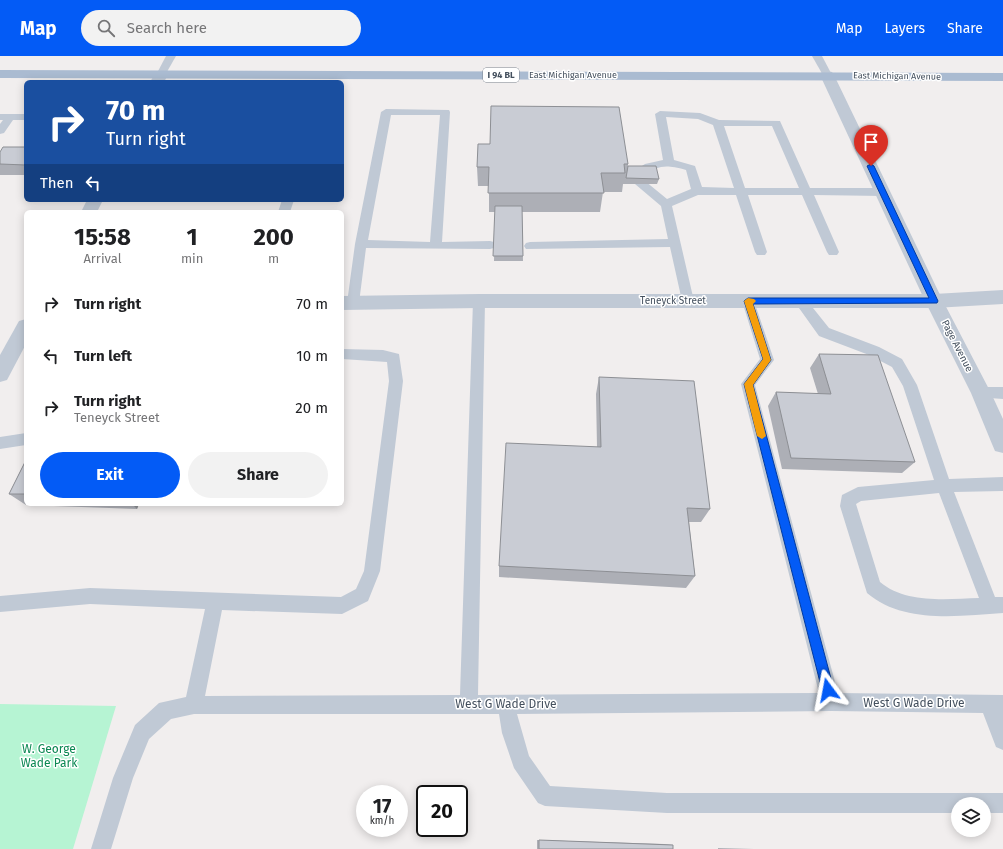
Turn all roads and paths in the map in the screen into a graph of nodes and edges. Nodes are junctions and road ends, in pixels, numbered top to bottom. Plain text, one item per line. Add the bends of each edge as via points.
1 (171, 56) edge
2 (817, 56) edge
3 (0, 74) edge
4 (827, 75) junction
5 (1003, 77) edge
6 (159, 78) edge
7 (24, 117) edge
8 (4, 122) edge
9 (718, 123) junction
10 (24, 125) edge
11 (669, 162) junction
12 (639, 172) edge
13 (641, 184) edge
14 (697, 191) junction
15 (740, 192) junction
16 (806, 192) junction
17 (883, 192) junction
18 (666, 204) junction
19 (675, 243) junction
20 (361, 244) junction
21 (490, 245) dead end
22 (436, 246) junction
23 (530, 246) dead end
24 (761, 252) dead end
25 (833, 252) dead end
26 (1003, 298) edge
27 (479, 301) junction
28 (688, 301) junction
29 (748, 301) junction
30 (934, 301) junction
31 (800, 302) junction
32 (347, 303) edge
33 (24, 330) edge
34 (344, 354) edge
35 (0, 374) edge
36 (981, 393) junction
37 (1003, 393) edge
38 (24, 439) edge
39 (0, 443) edge
40 (1003, 444) edge
41 (1003, 484) edge
42 (944, 486) junction
43 (215, 601) junction
44 (0, 604) edge
45 (997, 605) edge
46 (831, 702) junction
47 (469, 704) junction
48 (996, 704) edge
49 (194, 705) junction
50 (506, 705) junction
51 (1003, 740) edge
52 (1003, 803) edge
53 (102, 849) edge

1 - 6 lane
2 - 4 lane
3 - 6 main road, East Michigan Avenue / I 94 BL
4 - 5 main road, East Michigan Avenue / I 94 BL
4 - 6 main road, East Michigan Avenue / I 94 BL
4 - 17 street, Page Avenue
7 - 8 lane
8 - 10 lane
9 - 11 lane via 700,116 660,114
9 - 15 lane
9 - 16 lane via 776,123
11 - 12 lane via 649,166
11 - 14 lane via 691,168
13 - 18 lane
14 - 15 lane
14 - 18 lane
15 - 16 lane
15 - 24 lane
16 - 17 lane
16 - 25 lane
17 - 30 street, Page Avenue
18 - 19 lane
19 - 23 lane
19 - 28 lane
20 - 22 lane
20 - 22 lane via 386,112 445,112
20 - 32 lane
21 - 22 lane
26 - 30 street, Teneyck Street
27 - 28 street, Teneyck Street
27 - 32 street, Teneyck Street
27 - 47 lane
28 - 29 street, Teneyck Street
29 - 31 street, Teneyck Street
29 - 46 lane via 767,360 748,384
30 - 31 street, Teneyck Street
30 - 36 street, Page Avenue
31 - 42 lane via 824,332 874,351 897,363 910,385
33 - 35 street
34 - 43 lane via 383,355 394,358 396,380 372,571 362,595 342,606
36 - 37 lane
36 - 40 street, Page Avenue
38 - 39 lane
41 - 42 lane
42 - 45 lane
42 - 45 lane via 858,494 848,500 873,587 878,595 890,601 914,606
43 - 44 lane via 90,596
43 - 49 lane
46 - 48 lane, West G Wade Drive
46 - 50 lane, West G Wade Drive
47 - 49 lane, West G Wade Drive
47 - 50 lane, West G Wade Drive
48 - 51 lane
49 - 53 lane, West G Wade Drive via 166,710 142,732 123,778
50 - 52 lane via 521,761 545,796 667,803

